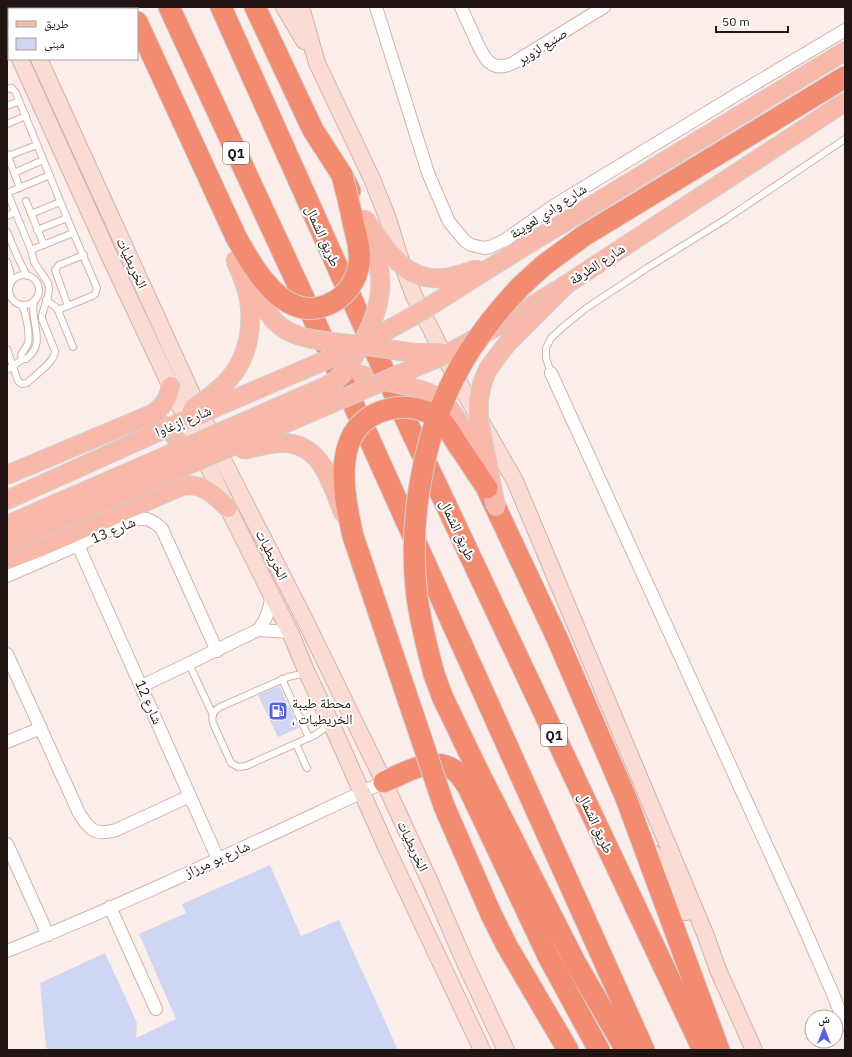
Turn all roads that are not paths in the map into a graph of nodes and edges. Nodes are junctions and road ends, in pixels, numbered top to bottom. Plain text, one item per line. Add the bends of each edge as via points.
1 (169, 7) edge
2 (221, 7) edge
3 (255, 7) edge
4 (284, 7) edge
5 (301, 7) edge
6 (376, 7) edge
7 (461, 7) edge
8 (598, 9) edge
9 (138, 24) edge
10 (845, 30) edge
11 (845, 52) edge
12 (20, 60) edge
13 (39, 60) edge
14 (317, 63) junction
15 (845, 77) edge
16 (7, 89) edge
17 (19, 101) junction
18 (845, 102) edge
19 (7, 106) edge
20 (26, 116) junction
21 (7, 124) edge
22 (845, 139) edge
23 (37, 145) junction
24 (7, 155) edge
25 (43, 160) junction
26 (14, 173) junction
27 (50, 175) junction
28 (342, 175) junction
29 (20, 188) junction
30 (212, 190) junction
31 (7, 193) edge
32 (26, 201) dead end
33 (60, 202) junction
34 (15, 212) junction
35 (31, 214) junction
36 (7, 216) edge
37 (67, 218) junction
38 (365, 219) junction
39 (37, 230) junction
40 (7, 232) edge
41 (73, 233) junction
42 (236, 237) junction
43 (44, 245) junction
44 (31, 250) junction
45 (84, 254) junction
46 (509, 256) junction
47 (7, 262) edge
48 (27, 276) junction
49 (11, 283) junction
50 (567, 284) junction
51 (46, 300) junction
52 (34, 301) junction
53 (22, 305) junction
54 (68, 306) junction
55 (58, 310) junction
56 (361, 345) junction
57 (73, 347) dead end
58 (7, 349) edge
59 (449, 353) junction
60 (23, 359) junction
61 (13, 366) junction
62 (7, 370) edge
63 (345, 371) junction
64 (551, 373) joint
65 (285, 378) junction
66 (385, 381) junction
67 (171, 386) junction
68 (141, 418) junction
69 (158, 432) junction
70 (209, 457) junction
71 (7, 475) edge
72 (486, 488) junction
73 (171, 491) junction
74 (7, 500) edge
75 (496, 507) junction
76 (228, 508) junction
77 (7, 525) edge
78 (353, 536) junction
79 (7, 544) edge
80 (78, 545) junction
81 (7, 560) edge
82 (7, 576) edge
83 (271, 594) junction
84 (258, 630) junction
85 (290, 632) junction
86 (217, 651) junction
87 (7, 654) edge
88 (189, 664) junction
89 (307, 673) junction
90 (282, 680) junction
91 (142, 686) junction
92 (212, 715) junction
93 (331, 723) junction
94 (41, 728) junction
95 (309, 738) junction
96 (7, 742) edge
97 (296, 744) junction
98 (307, 768) dead end
99 (384, 782) junction
100 (361, 792) junction
101 (190, 796) junction
102 (626, 798) junction
103 (7, 844) edge
104 (218, 859) junction
105 (110, 907) junction
106 (48, 935) junction
107 (507, 946) junction
108 (7, 951) edge
109 (718, 970) junction
110 (156, 1009) dead end
111 (845, 1025) edge
112 (754, 1047) edge
113 (482, 1050) edge
114 (506, 1050) edge
115 (558, 1050) edge
116 (568, 1050) edge
117 (599, 1050) edge
118 (626, 1050) edge
119 (644, 1050) edge
120 (703, 1050) edge
121 (718, 1050) edge

1 - 119 highway, Q1 via 368,436
2 - 120 highway, طريق الشمال / Q1 via 406,420
3 - 28 highway via 313,130
4 - 14 main road
5 - 14 main road
6 - 10 street, شارع وادي لعوينة via 428,172 449,222 465,242 484,248 505,240 555,205
7 - 8 street, صنيع لزوير via 483,56 490,63 499,66 513,63
9 - 30 highway via 191,138
11 - 46 main road
12 - 67 main road, الخريطيات
13 - 99 main road, الخريطيات via 223,460
14 - 109 main road via 372,179 414,296 520,494
15 - 118 highway, bridge via 566,247 544,265 490,321 469,351 451,384 438,416 418,490 414,559 417,596 423,632 442,696 564,941
16 - 17 lane via 14,90
17 - 19 lane
17 - 20 lane
18 - 50 main road, شارع الطرفة
20 - 21 lane
20 - 23 lane
22 - 64 lane via 585,309 562,327 551,338 546,348
23 - 24 lane
23 - 25 lane
24 - 26 lane
25 - 26 lane
25 - 27 lane
26 - 29 lane
27 - 29 lane
27 - 33 lane
28 - 38 highway, bridge
28 - 42 highway, bridge via 360,260 352,284 337,300 311,308 296,306 284,300 261,278
29 - 31 lane
30 - 42 highway
30 - 69 main road, bridge via 247,290 250,308 248,338 241,361 228,380 209,397
31 - 34 lane
32 - 35 lane
33 - 35 lane
33 - 37 lane
34 - 36 lane
34 - 44 lane
35 - 39 lane
37 - 39 lane
37 - 41 lane
38 - 46 main road, bridge via 385,249 406,268 421,276 451,277
38 - 56 main road, bridge via 378,257 381,286 374,317
39 - 43 lane
40 - 48 lane
41 - 43 lane
41 - 45 lane
42 - 56 main road, bridge via 263,302 277,324 298,336
43 - 44 lane
44 - 51 lane via 34,262 48,283
45 - 54 lane via 59,265 55,270
45 - 54 lane via 97,291 92,296
46 - 56 main road, bridge via 422,311
47 - 49 lane
48 - 49 lane via 18,277
48 - 52 lane via 35,280 39,289
49 - 53 lane via 11,297
50 - 59 main road, شارع الطرفة, bridge
50 - 75 main road, bridge via 506,345 488,369 482,384 479,420
51 - 55 lane
51 - 61 lane via 42,320 55,351 54,358 25,384 18,381
52 - 53 lane
52 - 60 lane via 38,341 33,352
53 - 60 lane via 29,339 21,355
54 - 55 lane
55 - 57 lane
56 - 59 main road, bridge via 414,353
56 - 63 main road
56 - 65 main road, شارع إزغاوا, bridge
58 - 61 lane
59 - 66 main road, شارع الطرفة, bridge
60 - 61 lane
61 - 62 lane
63 - 65 main road, bridge via 316,369
63 - 66 main road
63 - 77 main road, bridge via 324,388
64 - 111 street via 802,923
65 - 69 main road, شارع إزغاوا, bridge
66 - 70 main road, شارع الطرفة, bridge
66 - 72 main road, bridge via 427,392 440,399 450,409 466,435
67 - 68 main road via 163,405 152,414
67 - 76 main road, الخريطيات
68 - 71 main road
68 - 73 main road via 162,424 174,434 180,446 185,460 184,468 182,476
69 - 74 main road, شارع إزغاوا
70 - 78 main road, bridge via 279,443 305,449 317,458 326,472
70 - 79 main road, bridge
72 - 75 highway, bridge
72 - 78 highway, bridge via 449,430 439,419 429,413 406,407 382,411 358,428 345,455 344,489
73 - 76 main road via 182,486 197,485 208,490
73 - 81 main road
75 - 102 highway via 557,638
76 - 83 main road, الخريطيات
78 - 107 highway, bridge via 444,806
80 - 82 street, شارع 13
80 - 86 street, شارع 13 via 132,519 142,518 155,523 162,530
80 - 91 street, شارع 12
83 - 84 street, الخريطيات via 268,613
83 - 85 main road, الخريطيات
84 - 85 street
84 - 86 street
85 - 89 main road, الخريطيات
86 - 88 street
87 - 94 street
88 - 91 street
88 - 92 lane
89 - 90 lane
89 - 93 main road, الخريطيات
90 - 92 lane via 220,707
90 - 95 lane
91 - 101 street, شارع 12
92 - 97 lane via 230,763 238,767 246,766
93 - 95 lane
93 - 100 main road, الخريطيات
94 - 96 street
94 - 101 street via 79,813 86,825 96,832 116,830
95 - 97 lane
97 - 98 lane
99 - 100 street, شارع بو مرزاز
99 - 114 main road, الخريطيات
99 - 117 highway via 430,764 444,765 461,777 549,958
100 - 104 street, شارع بو مرزاز
100 - 113 main road, الخريطيات
101 - 104 street, شارع 12
102 - 109 main road
102 - 121 highway
103 - 106 street
104 - 105 street, شارع بو مرزاز
105 - 106 street, شارع بو مرزاز
105 - 110 street
106 - 108 street, شارع بو مرزاز
107 - 115 main road via 522,983
107 - 116 highway
109 - 112 main road

